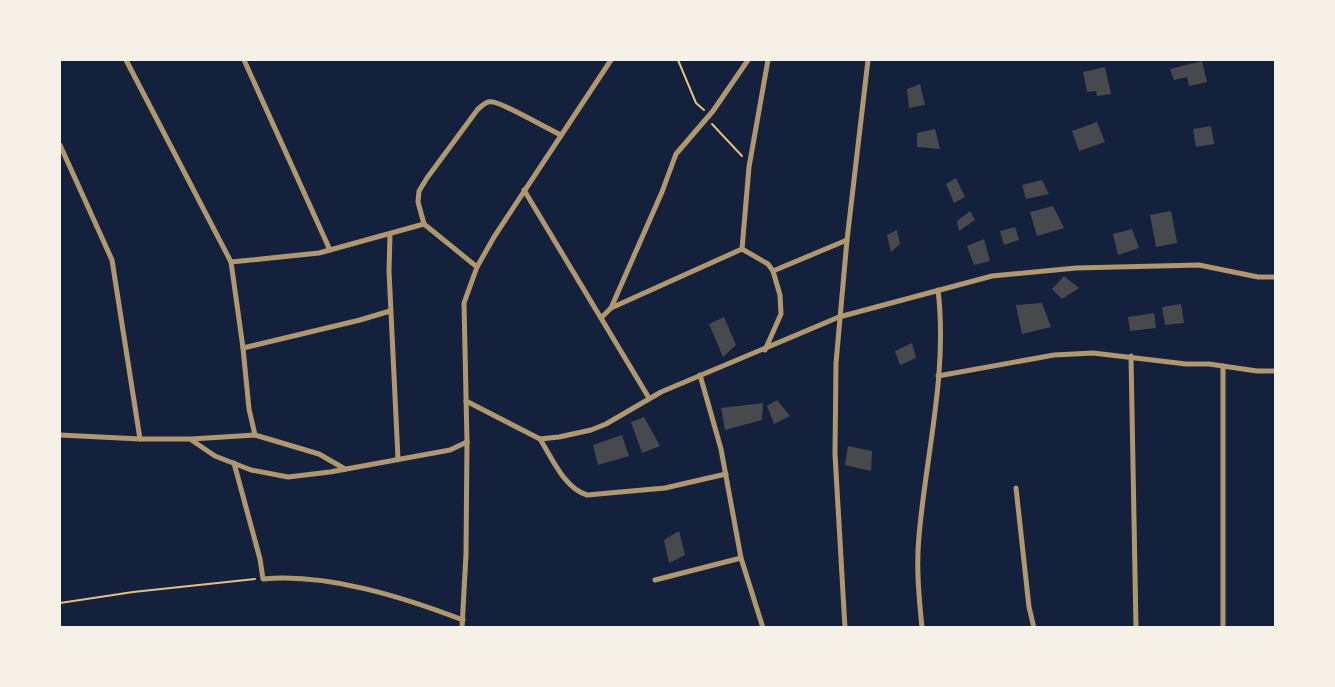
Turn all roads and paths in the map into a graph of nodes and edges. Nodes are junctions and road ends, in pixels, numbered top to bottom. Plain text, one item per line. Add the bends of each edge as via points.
1 (126, 60) edge
2 (244, 60) edge
3 (611, 60) edge
4 (748, 60) edge
5 (768, 60) edge
6 (868, 60) edge
7 (561, 135) junction
8 (60, 145) edge
9 (524, 190) junction
10 (424, 225) junction
11 (390, 234) junction
12 (847, 240) junction
13 (742, 249) junction
14 (330, 250) junction
15 (230, 262) junction
16 (477, 267) junction
17 (773, 271) junction
18 (1276, 277) edge
19 (938, 290) junction
20 (611, 308) junction
21 (390, 311) junction
22 (601, 317) junction
23 (839, 317) junction
24 (243, 348) junction
25 (765, 350) junction
26 (1131, 356) junction
27 (1223, 366) junction
28 (1276, 370) edge
29 (700, 375) junction
30 (938, 376) junction
31 (649, 398) junction
32 (466, 401) junction
33 (60, 435) edge
34 (255, 435) junction
35 (140, 439) junction
36 (190, 439) junction
37 (540, 439) junction
38 (467, 442) junction
39 (398, 459) junction
40 (234, 463) junction
41 (345, 469) junction
42 (726, 474) junction
43 (1016, 488) dead end
44 (741, 558) junction
45 (262, 579) junction
46 (655, 580) dead end
47 (60, 603) edge
48 (463, 620) junction
49 (463, 628) edge
50 (763, 628) edge
51 (845, 628) edge
52 (922, 628) edge
53 (1034, 628) edge
54 (1136, 628) edge
55 (1223, 628) edge

1 - 15 street
2 - 14 street
3 - 7 street
4 - 20 street via 676,154
5 - 13 street via 749,167
6 - 12 street
7 - 9 street
7 - 10 street via 498,102 488,102 478,109 419,191
8 - 35 street via 112,260
9 - 16 street
9 - 22 street
10 - 11 street
10 - 16 street
11 - 14 street
11 - 21 street
12 - 17 street
12 - 23 street
13 - 17 street
13 - 20 street
14 - 15 street
15 - 24 street
16 - 32 street via 464,303
17 - 25 street via 783,306
18 - 19 street via 1199,265 1076,268 992,276
19 - 23 street
19 - 30 street via 942,346
20 - 22 street
21 - 24 street
21 - 39 street
22 - 31 street
23 - 25 street
23 - 51 street via 835,454
24 - 34 street
25 - 29 street
26 - 27 street
26 - 30 street via 1054,355
26 - 54 street
27 - 28 street
27 - 55 street
29 - 31 street
29 - 42 street
30 - 52 street via 919,537
31 - 37 street via 591,430
32 - 37 street
32 - 38 street
33 - 35 street
34 - 36 street
34 - 41 street via 319,454
35 - 36 street
36 - 40 street
37 - 42 street via 568,482 587,495 665,488
38 - 39 street via 450,450
38 - 48 street
39 - 41 street
40 - 41 street via 288,477
40 - 45 street
42 - 44 street
43 - 53 street
44 - 46 street
44 - 50 street
45 - 47 path
45 - 48 street via 293,577 348,586
48 - 49 street

